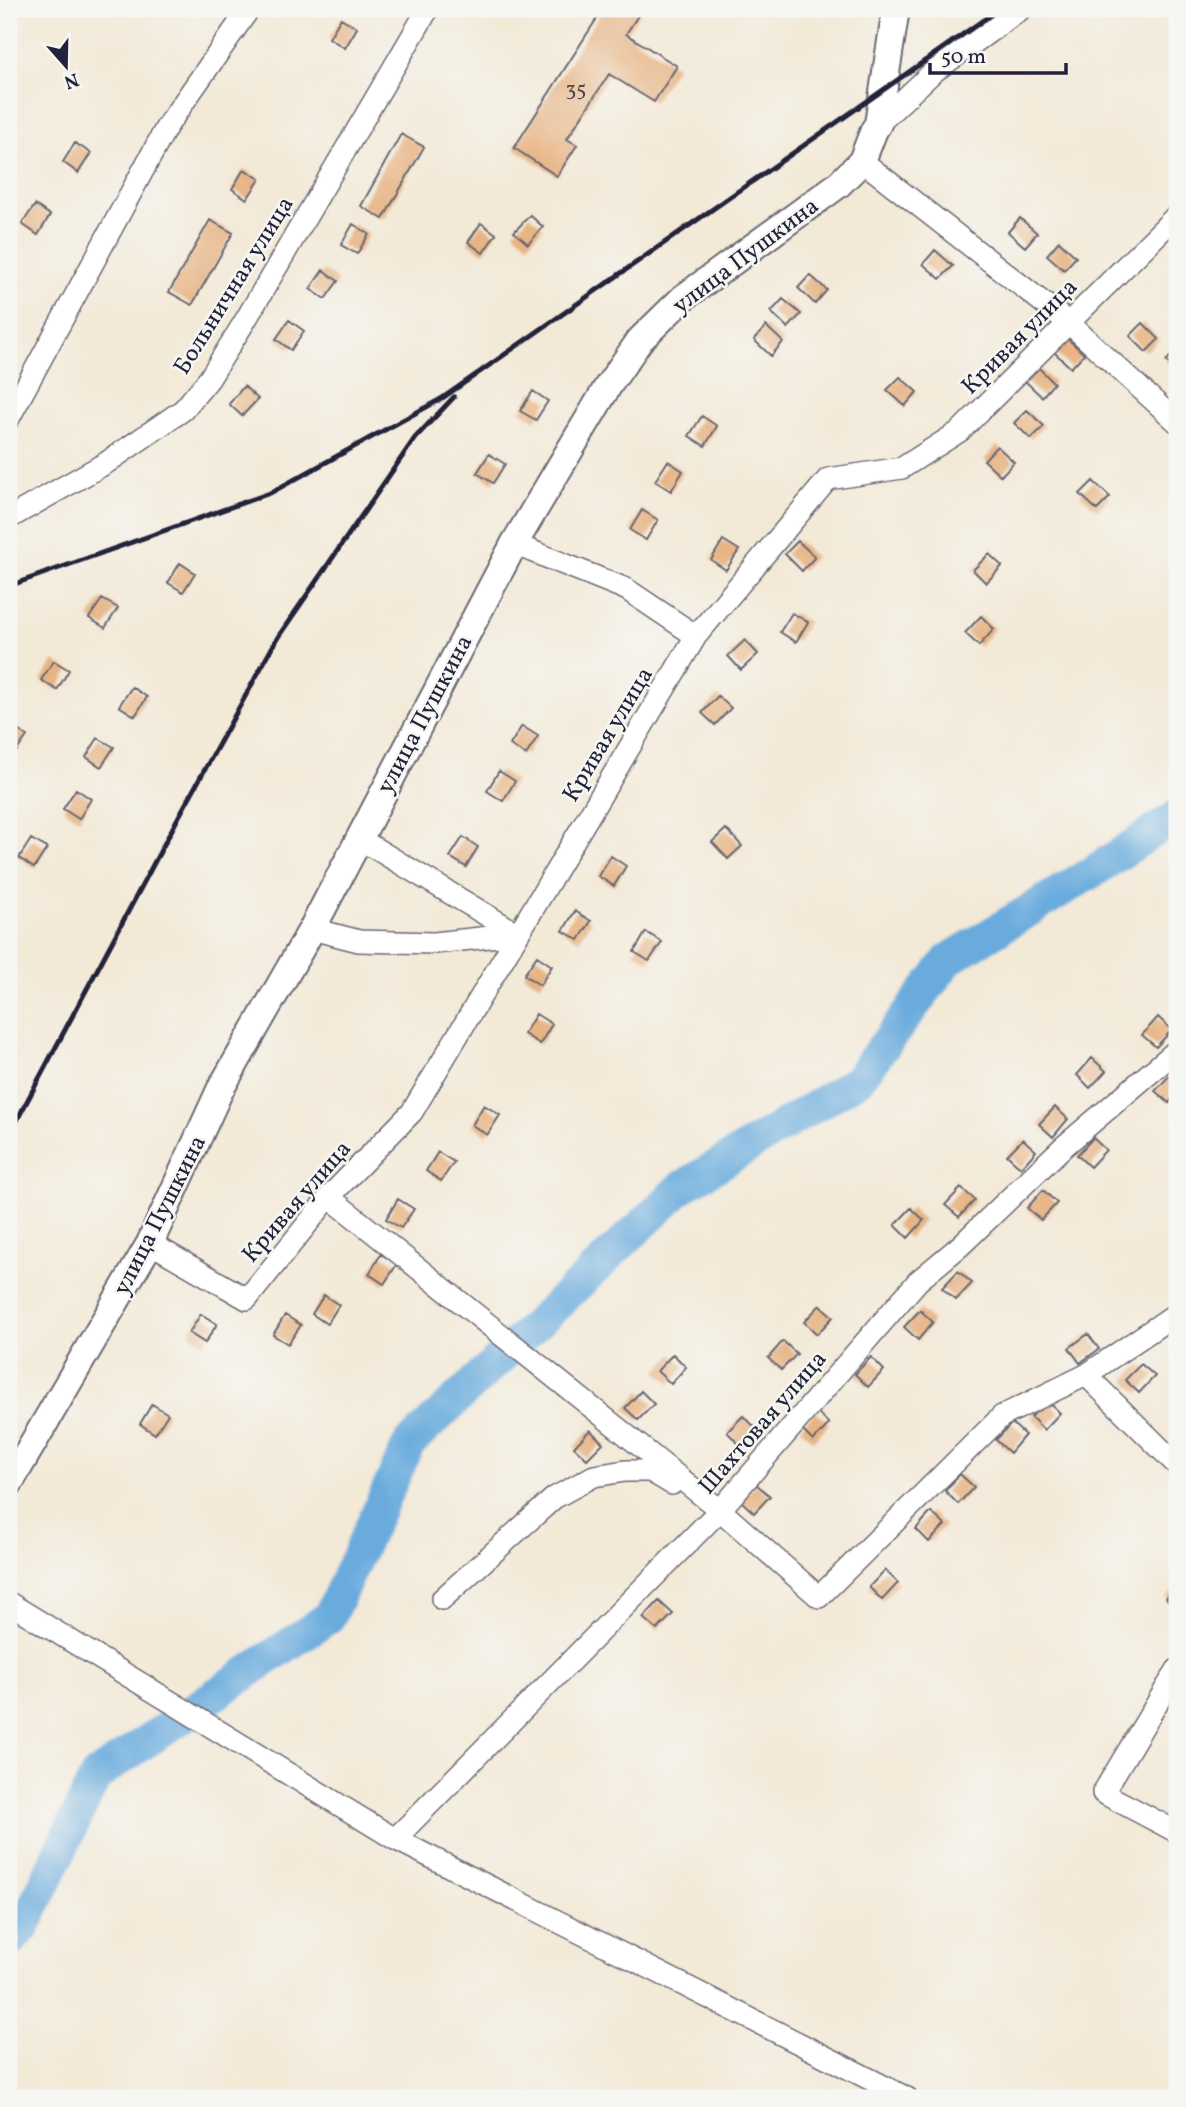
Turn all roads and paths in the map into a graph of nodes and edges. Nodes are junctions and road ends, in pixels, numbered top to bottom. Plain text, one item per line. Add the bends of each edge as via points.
1 (249, 9) edge
2 (428, 9) edge
3 (896, 9) edge
4 (1021, 9) edge
5 (878, 124) junction
6 (862, 161) junction
7 (1177, 215) edge
8 (1069, 323) junction
9 (9, 418) edge
10 (1177, 422) edge
11 (9, 518) edge
12 (514, 544) junction
13 (696, 636) junction
14 (358, 838) junction
15 (312, 929) junction
16 (518, 934) junction
17 (1177, 1050) edge
18 (329, 1197) junction
19 (150, 1243) junction
20 (1177, 1313) edge
21 (1086, 1375) junction
22 (1177, 1465) edge
23 (9, 1483) edge
24 (720, 1510) junction
25 (442, 1599) dead end
26 (9, 1603) edge
27 (1177, 1670) edge
28 (1177, 1832) edge
29 (395, 1839) junction
30 (907, 2098) edge

1 - 9 street via 167,126
2 - 11 street, Больничная улица via 209,379 183,410 106,463
3 - 5 main road, улица Пушкина
4 - 5 street via 932,73
5 - 6 main road, улица Пушкина
6 - 8 street
6 - 12 main road, улица Пушкина via 838,185 683,298 640,340
7 - 8 street, Кривая улица
8 - 10 street
8 - 13 street, Кривая улица via 960,430 937,446 902,468 828,479
12 - 13 street via 626,589
12 - 14 main road, улица Пушкина
13 - 16 street, Кривая улица
14 - 15 main road, улица Пушкина
14 - 16 street
15 - 16 street via 359,941 434,943
15 - 19 main road, улица Пушкина via 220,1090
16 - 18 street, Кривая улица via 412,1112
17 - 24 street, Шахтовая улица via 918,1281
18 - 19 street, Кривая улица via 247,1299
18 - 24 street
19 - 23 main road, улица Пушкина
20 - 21 street
21 - 22 street
21 - 24 street via 1003,1416 819,1597
24 - 25 street via 650,1471 594,1476 554,1498
24 - 29 street, Шахтовая улица
26 - 29 street
27 - 28 street via 1103,1793
29 - 30 street

